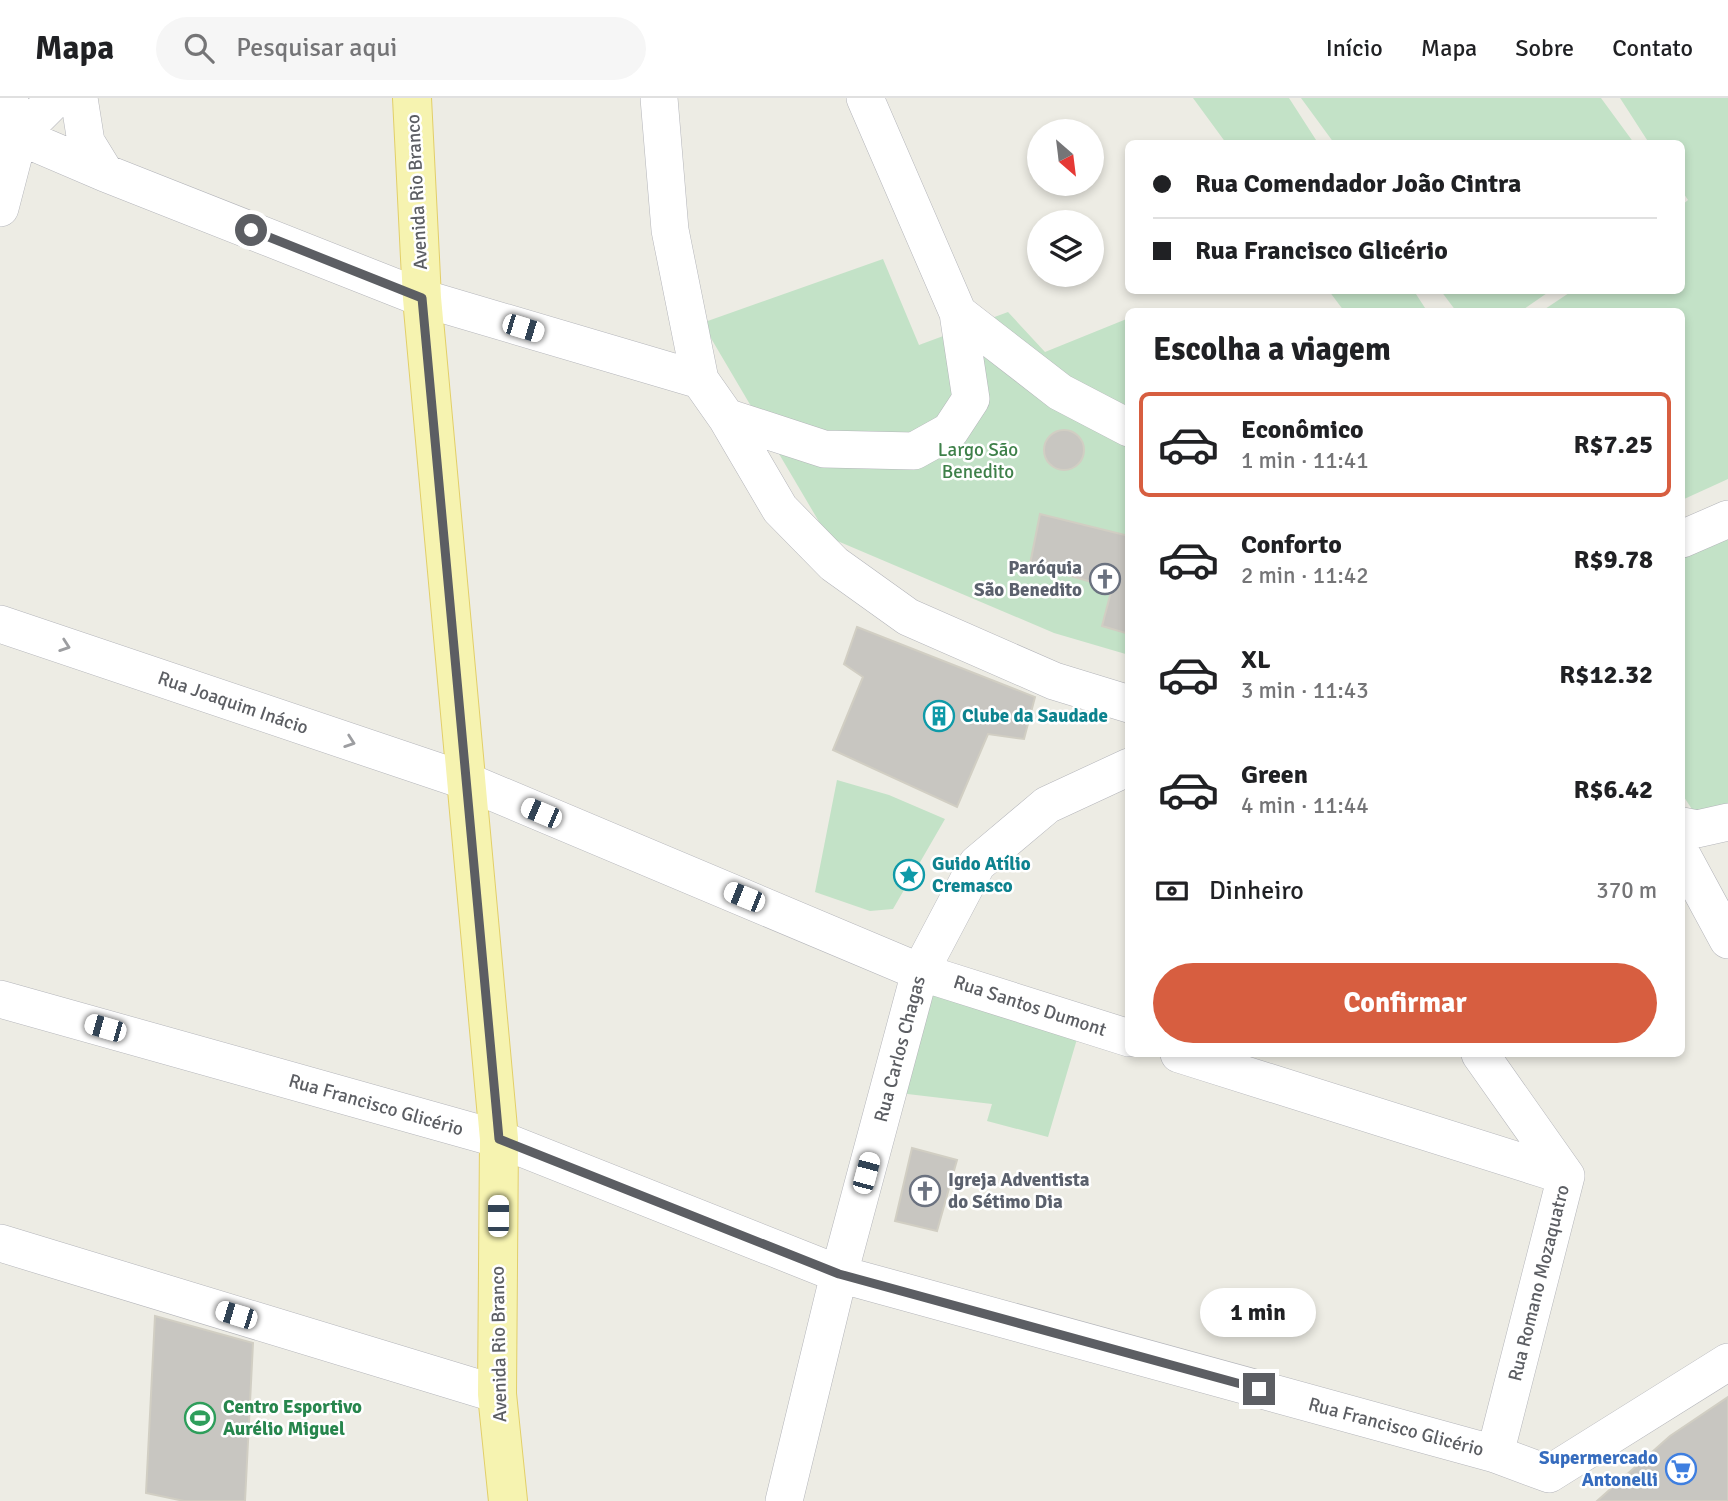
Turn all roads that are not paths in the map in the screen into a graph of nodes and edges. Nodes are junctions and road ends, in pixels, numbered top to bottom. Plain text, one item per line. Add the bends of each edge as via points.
1 (9, 98) edge
2 (56, 98) edge
3 (79, 98) edge
4 (412, 98) edge
5 (659, 98) edge
6 (865, 98) edge
7 (9, 131) edge
8 (105, 173) junction
9 (0, 208) edge
10 (422, 298) junction
11 (958, 313) junction
12 (700, 380) junction
13 (726, 417) junction
14 (1125, 426) edge
15 (1728, 519) edge
16 (1685, 538) edge
17 (0, 624) edge
18 (1125, 703) edge
19 (1125, 769) edge
20 (466, 781) junction
21 (1728, 822) edge
22 (1685, 827) edge
23 (1685, 861) edge
24 (1728, 940) edge
25 (920, 972) junction
26 (0, 999) edge
27 (1125, 1037) edge
28 (1189, 1057) edge
29 (1482, 1057) edge
30 (499, 1139) junction
31 (1566, 1176) junction
32 (0, 1243) edge
33 (839, 1274) junction
34 (1728, 1363) edge
35 (497, 1394) junction
36 (1495, 1454) junction
37 (1542, 1488) edge
38 (508, 1501) edge
39 (784, 1501) edge

1 - 7 street
2 - 7 street
3 - 8 street via 86,142
4 - 10 main road, Avenida Rio Branco
5 - 12 street via 670,230
6 - 11 street
7 - 8 street
7 - 9 street
8 - 10 street
10 - 12 street
10 - 20 main road, Avenida Rio Branco
11 - 13 street via 971,399 950,430 914,451 824,449
11 - 14 street via 1060,392
12 - 13 street
13 - 18 street via 780,509 834,564 908,617 1055,681
15 - 16 street
17 -> 20 street, Rua Joaquim Inácio
19 - 25 street, Rua Carlos Chagas via 1047,805 977,864
20 - 25 street, Rua Santos Dumont
20 - 30 main road, Avenida Rio Branco
21 - 22 street via 1697,829
23 - 24 street
25 - 27 street, Rua Santos Dumont
25 - 33 street, Rua Carlos Chagas
26 - 30 street, Rua Francisco Glicério
28 - 31 street
29 - 31 street, Rua Romano Mozaquatro
30 - 33 street, Rua Francisco Glicério
30 - 35 main road, Avenida Rio Branco
31 - 36 street, Rua Romano Mozaquatro
32 - 35 street
33 - 36 street, Rua Francisco Glicério
33 - 39 street, Rua Carlos Chagas
34 - 37 street
35 - 38 main road, Avenida Rio Branco
36 - 37 street, Rua Francisco Glicério

